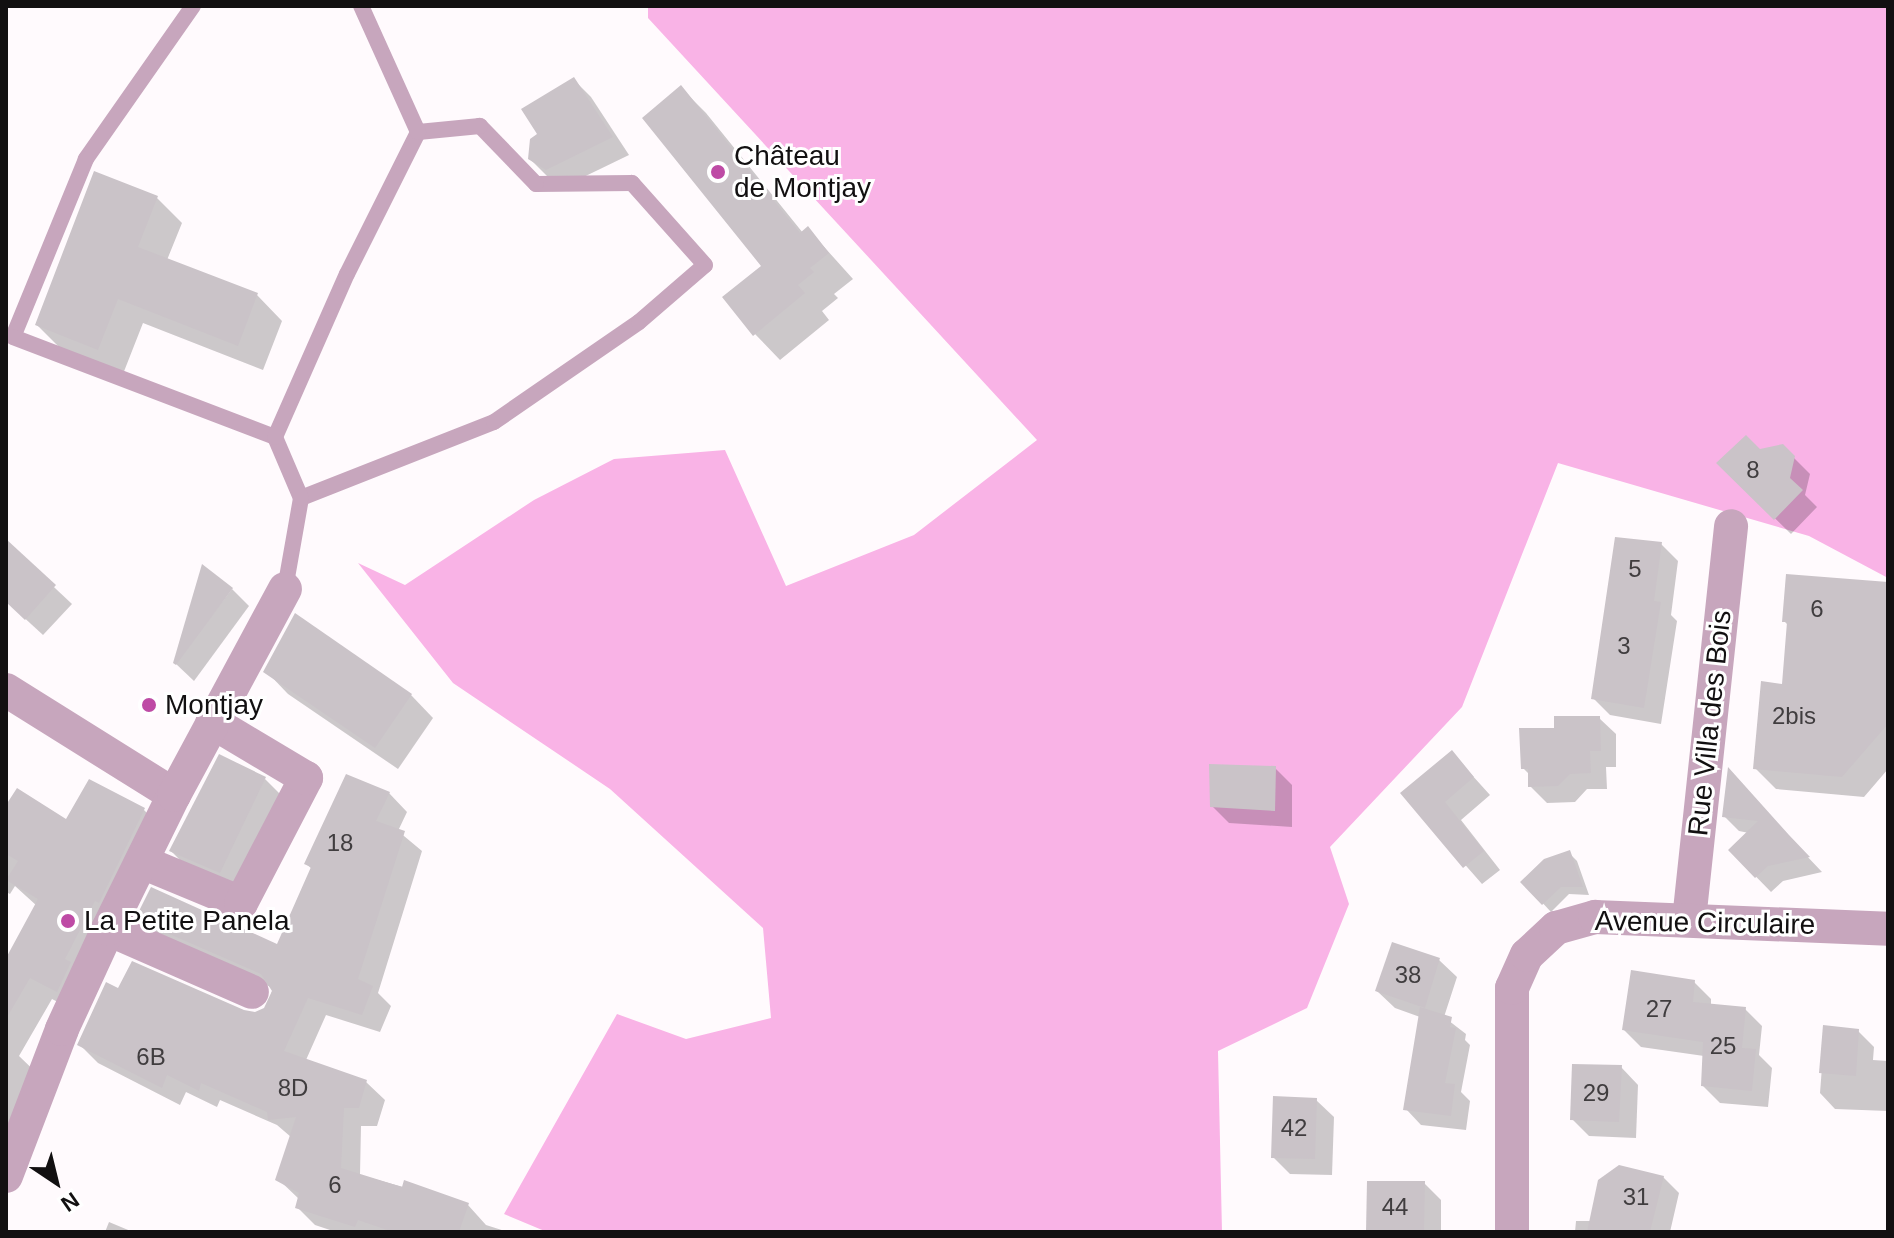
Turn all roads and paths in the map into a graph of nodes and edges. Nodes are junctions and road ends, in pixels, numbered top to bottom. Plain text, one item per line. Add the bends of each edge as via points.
1 (193, 6) edge
2 (361, 6) edge
3 (418, 132) junction
4 (275, 437) junction
5 (301, 498) junction
6 (1731, 526) dead end
7 (285, 589) joint
8 (6, 690) edge
9 (212, 722) junction
10 (174, 795) junction
11 (142, 862) junction
12 (1689, 920) junction
13 (108, 929) junction
14 (1888, 929) edge
15 (252, 992) dead end
16 (6, 1176) edge
17 (1512, 1232) edge

1 - 4 lane via 86,159 13,337
2 - 3 lane
3 - 4 lane via 347,274
3 - 5 lane via 480,126 536,184 632,183 705,265 639,322 494,422
4 - 5 lane
5 - 7 lane
6 - 12 street, Rue Villa des Bois
7 - 9 street
8 - 10 street
9 - 10 street
9 - 11 street via 306,778 241,903
10 - 11 street
11 - 13 street
12 - 14 street, Avenue Circulaire
12 - 17 street, Avenue Circulaire via 1595,917 1556,928 1527,955 1512,988
13 - 15 street
13 - 16 street via 62,1029

